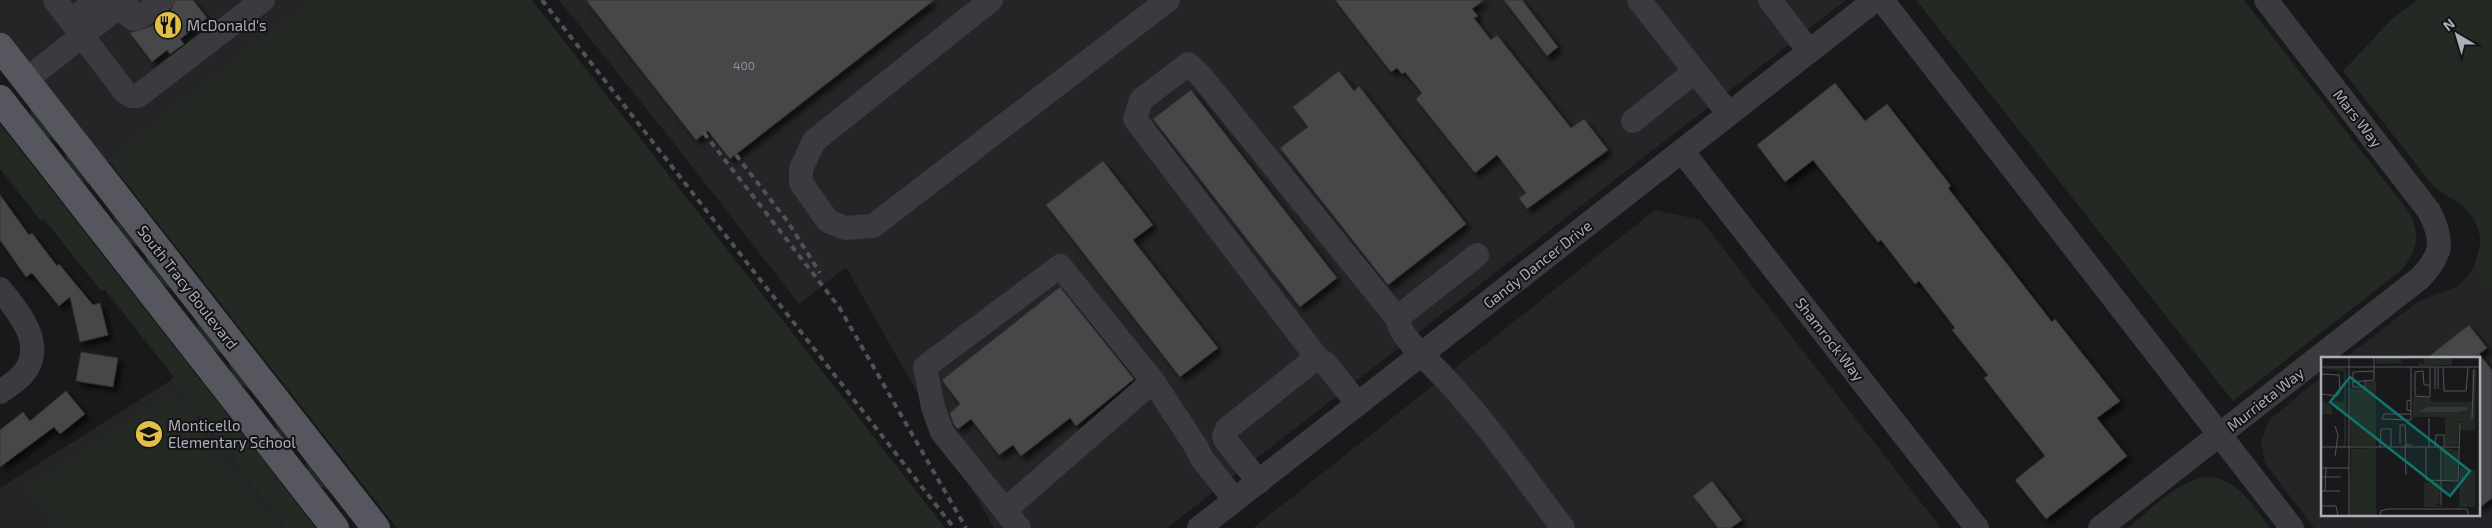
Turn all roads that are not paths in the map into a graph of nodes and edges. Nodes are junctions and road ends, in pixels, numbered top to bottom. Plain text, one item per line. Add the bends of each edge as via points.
1 (55, 0) edge
2 (162, 0) edge
3 (991, 0) edge
4 (1168, 0) edge
5 (1639, 0) edge
6 (1771, 0) edge
7 (1875, 0) edge
8 (1882, 0) edge
9 (2266, 0) edge
10 (259, 1) edge
11 (114, 2) edge
12 (76, 28) junction
13 (0, 47) edge
14 (1809, 51) junction
15 (1695, 71) junction
16 (26, 80) junction
17 (0, 99) edge
18 (1729, 114) junction
19 (1633, 121) dead end
20 (1682, 151) junction
21 (2440, 242) joint
22 (1477, 254) dead end
23 (0, 289) edge
24 (1397, 318) junction
25 (1421, 354) junction
26 (1318, 359) junction
27 (1153, 382) junction
28 (0, 392) edge
29 (1358, 404) junction
30 (2219, 436) junction
31 (1259, 482) junction
32 (1235, 500) junction
33 (1012, 519) edge
34 (335, 528) edge
35 (376, 528) edge
36 (1199, 528) edge
37 (1563, 528) edge
38 (1977, 528) edge
39 (2100, 528) edge
40 (2292, 528) edge

1 - 12 street
2 - 11 street via 133,19
3 - 4 street via 814,141 802,168 801,183 828,221 845,228 873,226
5 - 15 street
6 - 14 street
7 - 14 street, Gandy Dancer Drive
8 - 30 street
9 - 21 street, Mars Way via 2418,194 2437,227
10 - 12 street via 138,96 125,92
11 - 12 street
12 - 16 street
13 - 16 main road, South Tracy Boulevard
14 - 18 street, Gandy Dancer Drive
15 - 18 street
15 - 19 street
16 - 35 main road, South Tracy Boulevard
17 - 34 main road
18 - 20 street, Gandy Dancer Drive
20 - 25 street, Gandy Dancer Drive
20 - 38 street, Shamrock Way
21 - 30 street, Murrieta Way via 2435,260 2420,278
22 - 24 street
23 - 28 street via 17,310 31,336 32,359 22,375
24 - 25 street via 1400,328
24 - 26 street via 1200,74 1188,64 1140,100 1135,119
25 - 29 street, Gandy Dancer Drive
25 - 37 street via 1458,391
26 - 29 street via 1325,363
26 - 31 street via 1227,429 1226,441
27 - 32 street via 1203,460
27 - 33 street
27 - 33 street via 1060,266 925,367 942,432
29 - 31 street, Gandy Dancer Drive
30 - 39 street, Murrieta Way
30 - 40 street
31 - 32 street, Gandy Dancer Drive
32 - 36 street, Gandy Dancer Drive

